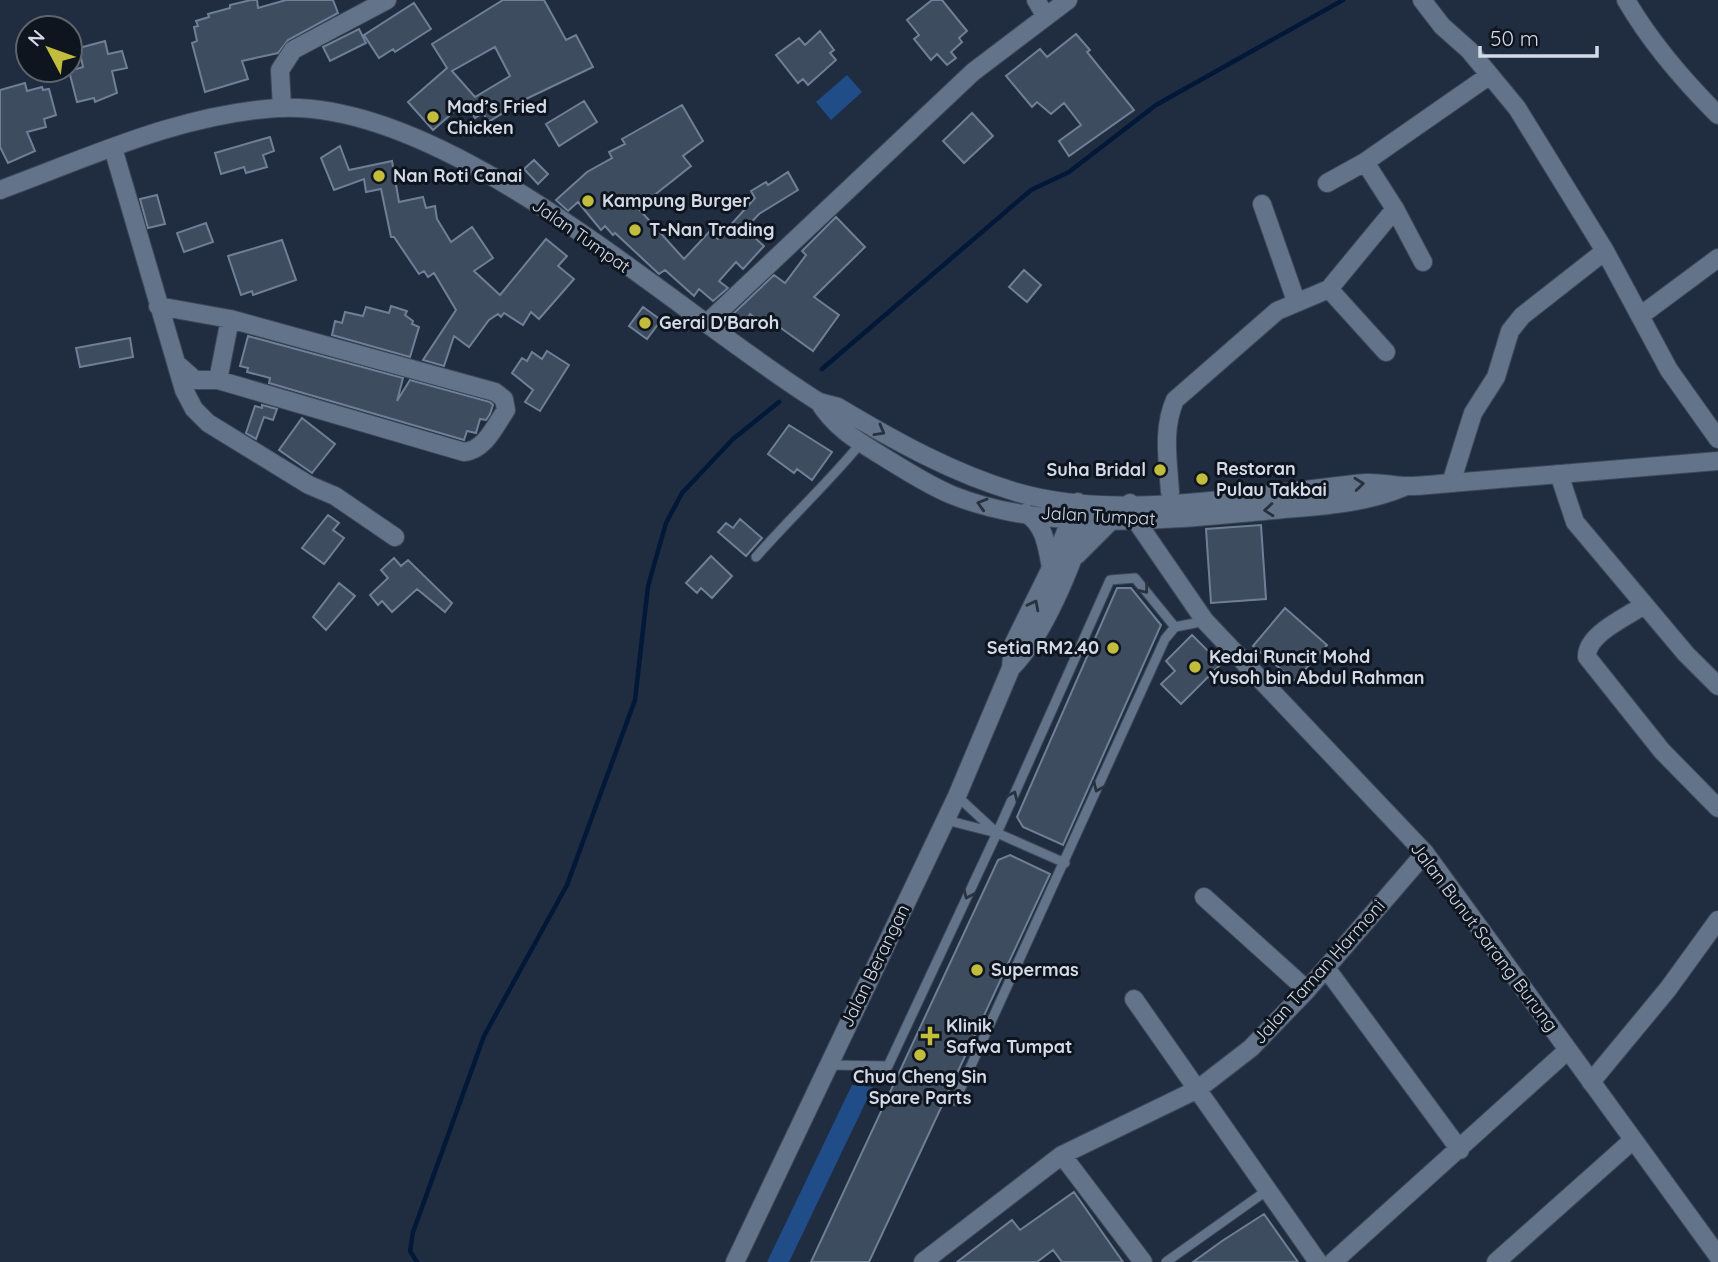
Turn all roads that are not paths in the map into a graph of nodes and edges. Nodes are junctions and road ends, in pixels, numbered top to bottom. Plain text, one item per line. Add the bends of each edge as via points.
1 (387, 0) edge
2 (1036, 0) edge
3 (1068, 0) edge
4 (1423, 0) edge
5 (1626, 0) edge
6 (1046, 17) junction
7 (1490, 75) junction
8 (282, 108) junction
9 (1718, 114) edge
10 (113, 148) junction
11 (1364, 162) junction
12 (1327, 183) dead end
13 (0, 190) edge
14 (1262, 204) dead end
15 (1395, 209) junction
16 (1605, 251) junction
17 (1718, 258) edge
18 (1423, 262) dead end
19 (1329, 289) junction
20 (1296, 301) junction
21 (158, 306) junction
22 (1640, 316) junction
23 (230, 319) junction
24 (707, 323) junction
25 (1386, 352) dead end
26 (176, 363) junction
27 (218, 380) junction
28 (819, 402) junction
29 (1718, 439) edge
30 (861, 443) junction
31 (1718, 461) edge
32 (1559, 474) junction
33 (1451, 483) junction
34 (1408, 486) junction
35 (1170, 492) junction
36 (1018, 493) junction
37 (1241, 498) junction
38 (1083, 510) junction
39 (1025, 513) junction
40 (1125, 513) junction
41 (1160, 520) junction
42 (395, 537) dead end
43 (1154, 548) junction
44 (756, 557) dead end
45 (1072, 560) junction
46 (1051, 568) junction
47 (1170, 575) junction
48 (1644, 605) junction
49 (1205, 621) junction
50 (1175, 628) junction
51 (1011, 668) junction
52 (1718, 686) edge
53 (957, 796) junction
54 (1718, 808) edge
55 (946, 820) junction
56 (997, 832) junction
57 (1425, 853) junction
58 (1065, 863) junction
59 (1203, 897) dead end
60 (1718, 920) edge
61 (1326, 968) junction
62 (1307, 990) junction
63 (1134, 999) dead end
64 (1568, 1050) junction
65 (828, 1065) junction
66 (1591, 1082) junction
67 (1198, 1089) junction
68 (955, 1101) dead end
69 (1633, 1140) junction
70 (1460, 1150) junction
71 (1062, 1155) junction
72 (1269, 1189) junction
73 (1715, 1258) edge
74 (735, 1262) edge
75 (923, 1262) edge
76 (1143, 1262) edge
77 (1166, 1262) edge
78 (1318, 1262) edge
79 (1333, 1262) edge
80 (1496, 1262) edge

1 - 8 street via 293,50 280,70
2 - 6 street
3 - 6 street
4 - 7 street
5 - 9 street via 1688,85
6 - 24 street via 973,72
7 - 11 street
7 - 16 street via 1517,108
8 - 10 street, Jalan Tumpat via 207,117
8 - 24 street, Jalan Tumpat via 376,124 445,151 511,187
10 - 13 street, Jalan Tumpat
10 - 21 street
11 - 12 street
11 - 15 street
14 - 20 street
15 - 18 street
15 - 19 street
16 - 22 street
16 - 33 street via 1522,316 1510,331 1496,377 1473,413
17 - 22 street
19 - 20 street
19 - 25 street
20 - 35 street via 1250,333 1175,400 1166,431
21 - 23 street
21 - 26 street
22 - 29 street via 1669,370
23 - 27 street
23 - 27 street via 495,392 505,399 506,410 484,441 464,452
24 - 28 street, Jalan Tumpat
26 - 27 street via 195,380
26 - 42 street via 188,400 204,419
28 - 30 street, Jalan Tumpat via 830,421
28 -> 36 street, Jalan Tumpat via 838,407 955,470
39 -> 30 street, Jalan Tumpat via 952,495
30 - 44 lane
31 - 32 street, Jalan Tumpat
32 - 33 street, Jalan Tumpat
32 - 48 street via 1575,522
33 - 34 street, Jalan Tumpat
37 -> 34 street, Jalan Tumpat via 1369,483
34 -> 41 street, Jalan Tumpat via 1373,500
35 - 36 street
35 - 37 street
36 - 38 street, Jalan Tumpat
37 - 40 street, Jalan Tumpat
38 - 39 street, Jalan Tumpat
38 - 40 street, Jalan Tumpat
38 - 45 street, Jalan Berangan
38 - 46 street, Jalan Berangan
39 - 46 street via 1035,519 1045,537
40 - 41 street, Jalan Tumpat
40 - 43 street, Jalan Bunut Sarang Burung
40 - 45 street
40 - 47 street, Jalan Bunut Sarang Burung via 1160,570
41 - 43 street via 1152,538
43 - 47 street, Jalan Bunut Sarang Burung
45 - 51 street, Jalan Berangan via 1026,653
51 -> 46 street, Jalan Berangan via 1013,645
47 - 49 street, Jalan Bunut Sarang Burung
48 - 52 street
48 - 54 street via 1594,639 1587,657 1662,751
49 - 50 lane
49 - 57 street, Jalan Bunut Sarang Burung
56 -> 50 lane via 1110,580 1135,578
50 -> 58 lane via 1165,639
51 - 53 street, Jalan Berangan
53 - 55 street, Jalan Berangan
53 - 56 lane
55 - 56 lane
55 - 65 street, Jalan Berangan
56 - 58 lane
56 -> 65 lane via 888,1066
57 - 61 street, Jalan Taman Harmoni
57 - 64 street, Jalan Bunut Sarang Burung
58 - 68 lane
59 - 62 street
60 - 66 street
61 - 62 street, Jalan Taman Harmoni
61 - 70 street
62 - 67 street, Jalan Taman Harmoni via 1251,1048
63 - 67 street
64 - 66 street, Jalan Bunut Sarang Burung
64 - 70 street
65 - 74 street, Jalan Berangan
66 - 69 street, Jalan Bunut Sarang Burung
67 - 71 street, Jalan Taman Harmoni
67 - 72 street
69 - 73 street, Jalan Bunut Sarang Burung
69 - 80 street
70 - 79 street
71 - 75 street, Jalan Taman Harmoni
71 - 76 street
72 - 77 lane
72 - 78 street

